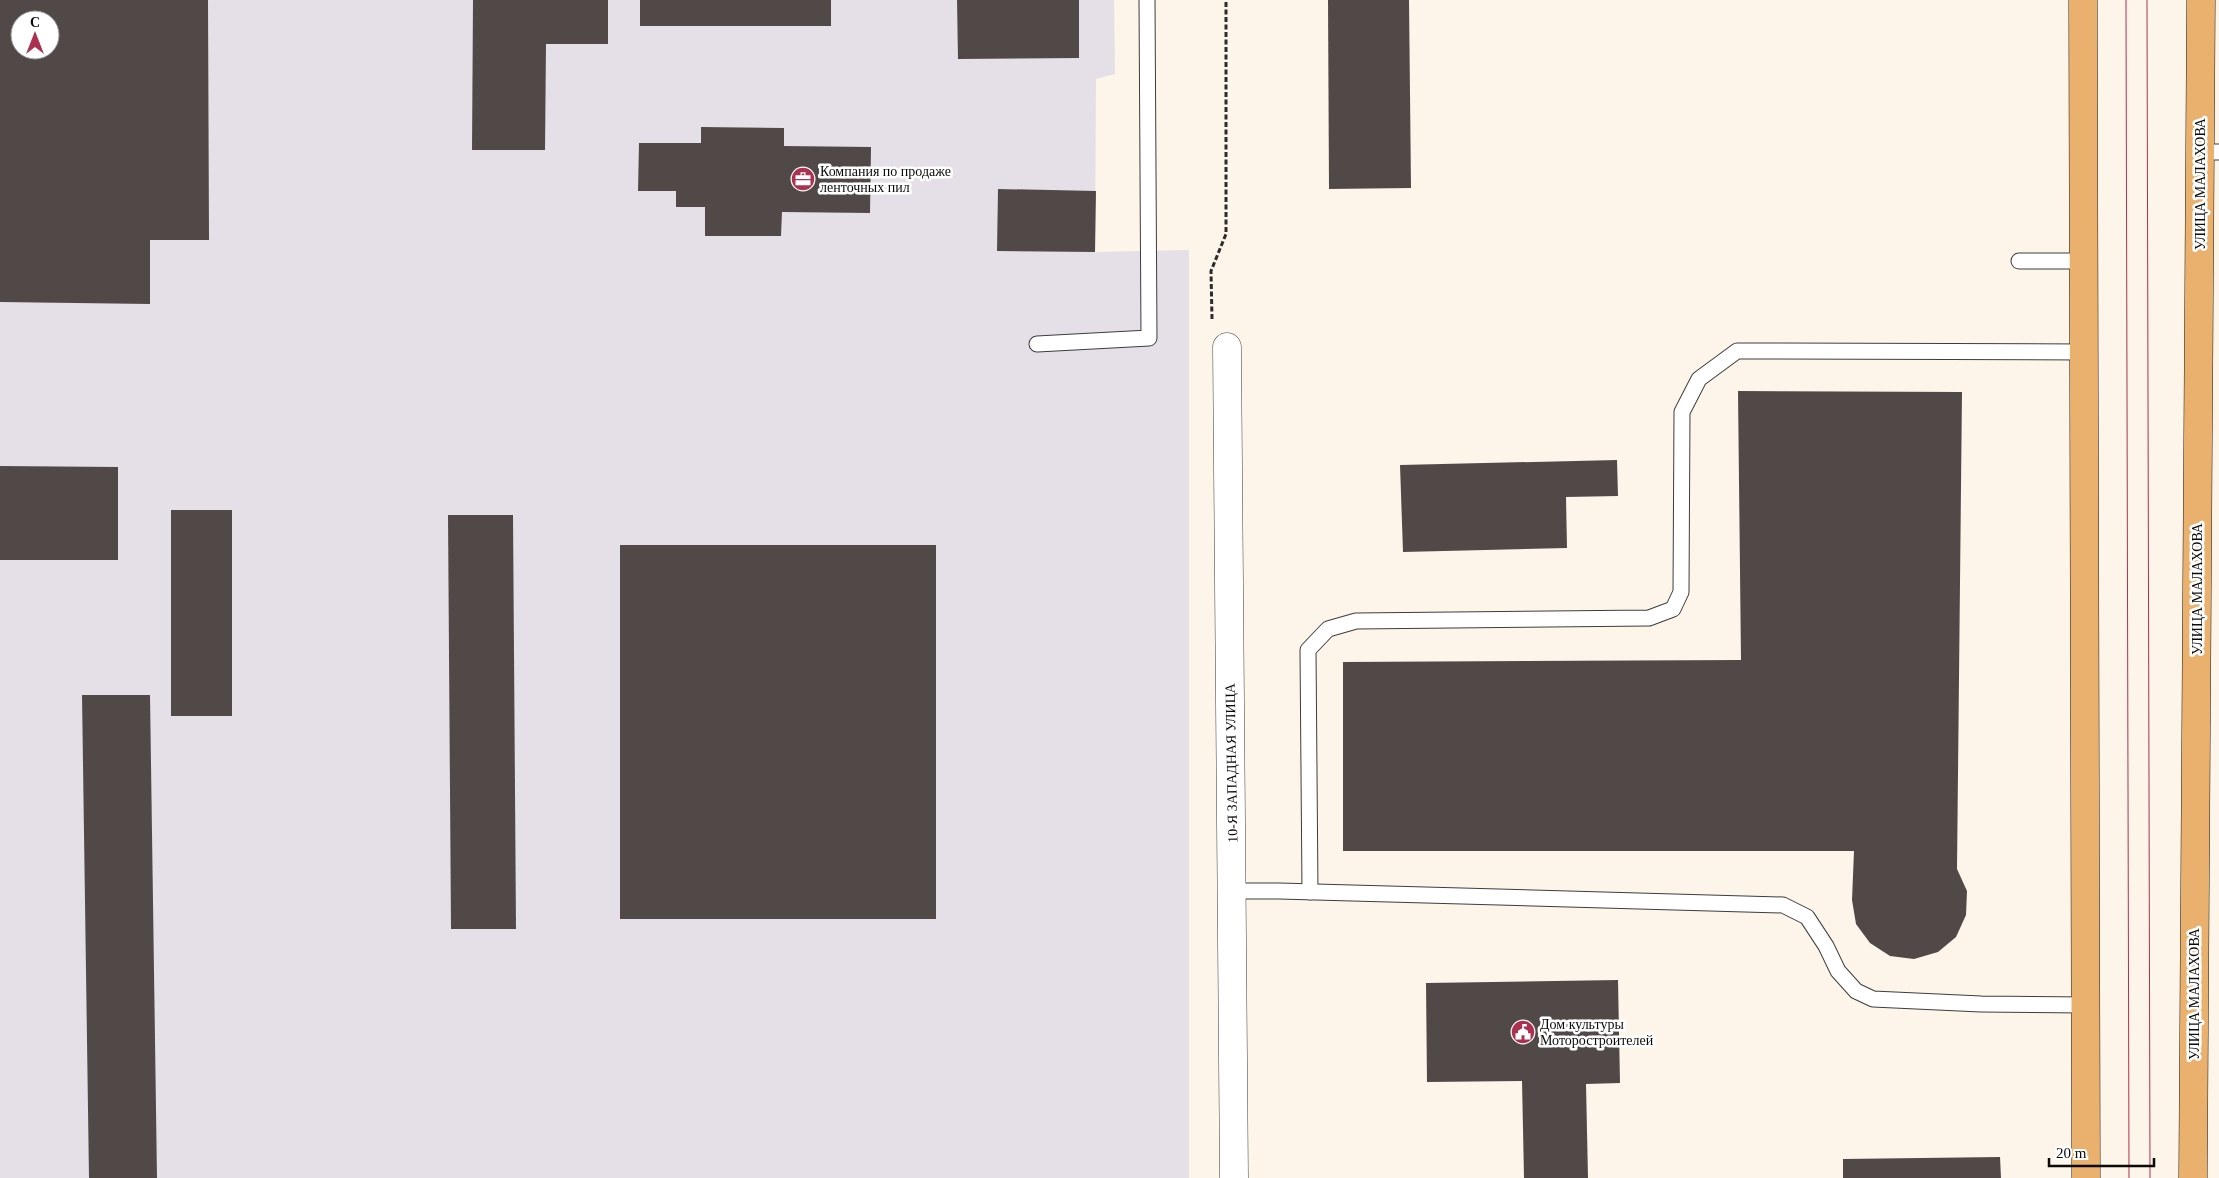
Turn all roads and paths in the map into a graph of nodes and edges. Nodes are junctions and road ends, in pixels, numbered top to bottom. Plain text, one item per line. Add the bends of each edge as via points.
1 (1147, 0) edge
2 (1226, 0) edge
3 (2083, 0) edge
4 (2201, 0) edge
5 (2210, 152) edge
6 (2018, 261) dead end
7 (2083, 261) junction
8 (1037, 344) dead end
9 (1227, 347) joint
10 (2083, 352) junction
11 (1232, 891) junction
12 (1310, 892) junction
13 (2086, 1005) junction
14 (1234, 1178) edge
15 (2086, 1178) edge
16 (2193, 1178) edge

1 - 8 lane via 1149,338
2 - 9 path via 1226,234 1211,271 1212,328
3 - 7 main road
4 - 5 main road, УЛИЦА МАЛАХОВА
5 - 16 main road, УЛИЦА МАЛАХОВА
6 - 7 lane
7 - 10 main road
9 - 11 street, 10-Я ЗАПАДНАЯ УЛИЦА
10 - 12 lane via 1737,351 1699,379 1682,412 1681,592 1673,609 1649,618 1356,621 1328,629 1308,650
10 - 13 main road
11 - 12 lane
11 - 14 street, 10-Я ЗАПАДНАЯ УЛИЦА
12 - 13 lane via 1783,905 1807,916 1838,971 1856,991 1872,999
13 - 15 main road

